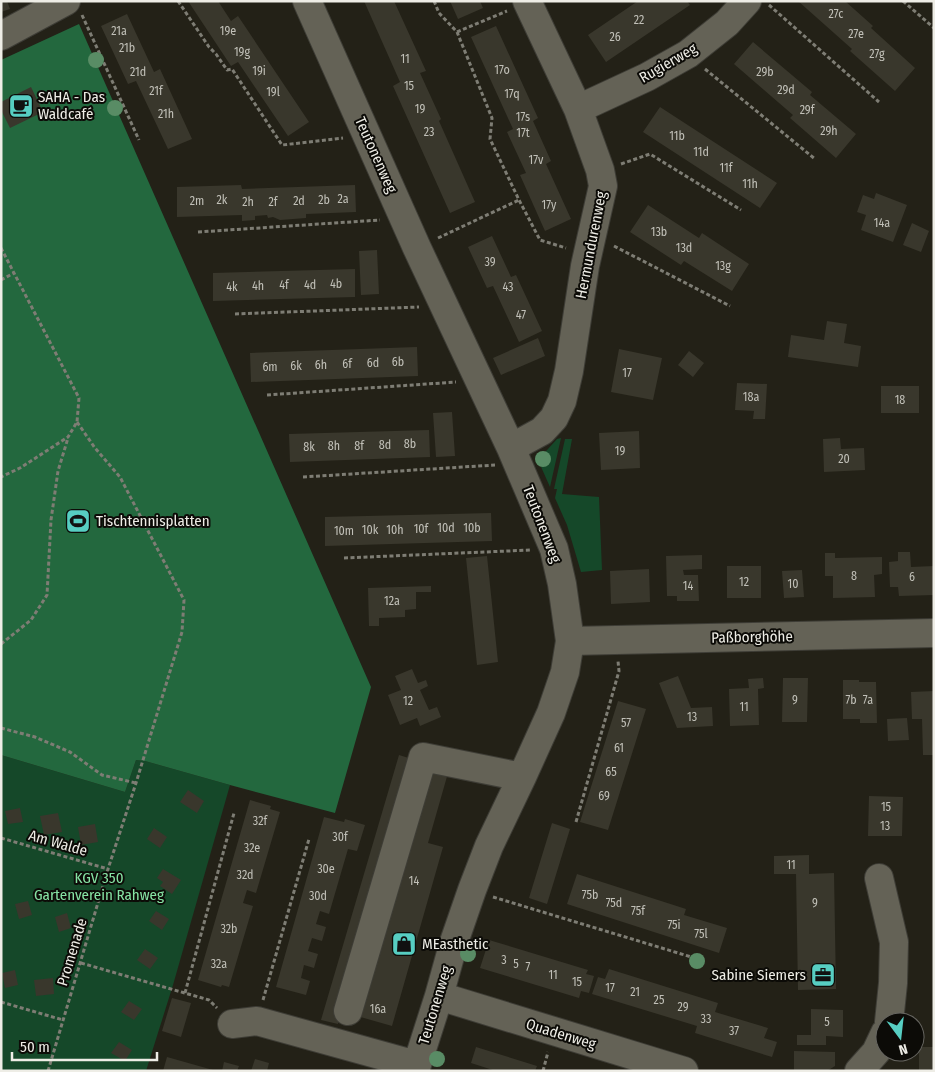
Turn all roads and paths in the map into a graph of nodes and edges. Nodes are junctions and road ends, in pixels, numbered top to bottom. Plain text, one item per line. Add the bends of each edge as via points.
1 (178, 1) edge
2 (307, 1) edge
3 (434, 1) edge
4 (747, 1) edge
5 (765, 1) edge
6 (903, 1) edge
7 (527, 2) edge
8 (73, 6) edge
9 (934, 28) edge
10 (457, 32) junction
11 (1, 36) edge
12 (688, 54) junction
13 (879, 102) dead end
14 (578, 109) junction
15 (365, 131) junction
16 (139, 140) dead end
17 (815, 159) dead end
18 (600, 170) junction
19 (519, 200) junction
20 (741, 210) dead end
21 (404, 218) junction
22 (198, 232) dead end
23 (590, 247) junction
24 (1, 248) edge
25 (417, 248) junction
26 (14, 273) junction
27 (1, 280) edge
28 (444, 306) junction
29 (730, 306) dead end
30 (235, 314) dead end
31 (480, 381) junction
32 (267, 395) dead end
33 (77, 422) junction
34 (68, 437) junction
35 (514, 456) junction
36 (1, 477) edge
37 (303, 477) dead end
38 (554, 549) junction
39 (344, 558) dead end
40 (934, 633) edge
41 (616, 640) junction
42 (570, 642) junction
43 (1, 644) edge
44 (1, 728) edge
45 (522, 777) junction
46 (136, 783) junction
47 (234, 813) dead end
48 (576, 822) dead end
49 (1, 838) edge
50 (309, 839) dead end
51 (108, 869) junction
52 (879, 878) dead end
53 (472, 890) junction
54 (698, 959) dead end
55 (81, 963) junction
56 (185, 993) junction
57 (438, 996) junction
58 (1, 1002) edge
59 (348, 1011) dead end
60 (890, 1012) edge
61 (63, 1020) junction
62 (245, 1023) junction
63 (875, 1053) edge
64 (415, 1068) edge
65 (48, 1071) edge
66 (684, 1071) edge
67 (858, 1071) edge

1 - 15 path via 227,70 232,69 282,145 348,137
2 - 15 street, Teutonenweg
3 - 10 path via 439,13
4 - 12 street, Rugierweg via 727,23
5 - 13 path
6 - 9 path
7 - 10 path
7 - 14 street, Hermundurenweg
8 - 11 street
8 - 16 path
10 - 19 path via 492,118 490,139
12 - 14 street, Rugierweg
12 - 17 path
14 - 18 street, Hermundurenweg
15 - 21 street, Teutonenweg
18 - 20 path via 650,154
18 - 23 street, Hermundurenweg via 603,186
19 - 23 path via 540,240
19 - 25 path
21 - 22 path
21 - 25 street, Teutonenweg
23 - 29 path via 617,247
23 - 35 street, Hermundurenweg via 562,401 554,418
24 - 26 path
25 - 28 street, Teutonenweg
26 - 27 path
26 - 33 path via 79,398
28 - 30 path
28 - 31 street, Teutonenweg
31 - 32 path
31 - 35 street, Teutonenweg
33 - 34 path
33 - 46 path, Promenade via 120,477 184,600 182,632
34 - 36 path
34 - 43 path via 58,471 51,520 47,595 31,620
35 - 37 path
35 - 38 street, Teutonenweg
38 - 39 path
38 - 42 street, Teutonenweg
40 - 41 street, Paßborghöhe
41 - 42 street, Paßborghöhe
41 - 48 path via 619,671
42 - 45 street, Teutonenweg via 551,713
44 - 46 path via 35,737 70,752 102,775
45 - 53 street, Teutonenweg via 488,846
45 - 59 street via 423,757
46 - 51 path, Promenade
47 - 56 path
49 - 51 path, Am Walde
50 - 62 path
51 - 55 path, Promenade
52 - 60 street via 894,942
53 - 54 path
53 - 57 street, Teutonenweg
55 - 56 path
55 - 61 path, Promenade
56 - 62 path via 209,1000
57 - 64 street, Teutonenweg
57 - 66 street, Quadenweg
58 - 61 path
61 - 65 path, Promenade
62 - 64 street, Teutonenweg
63 - 67 street

